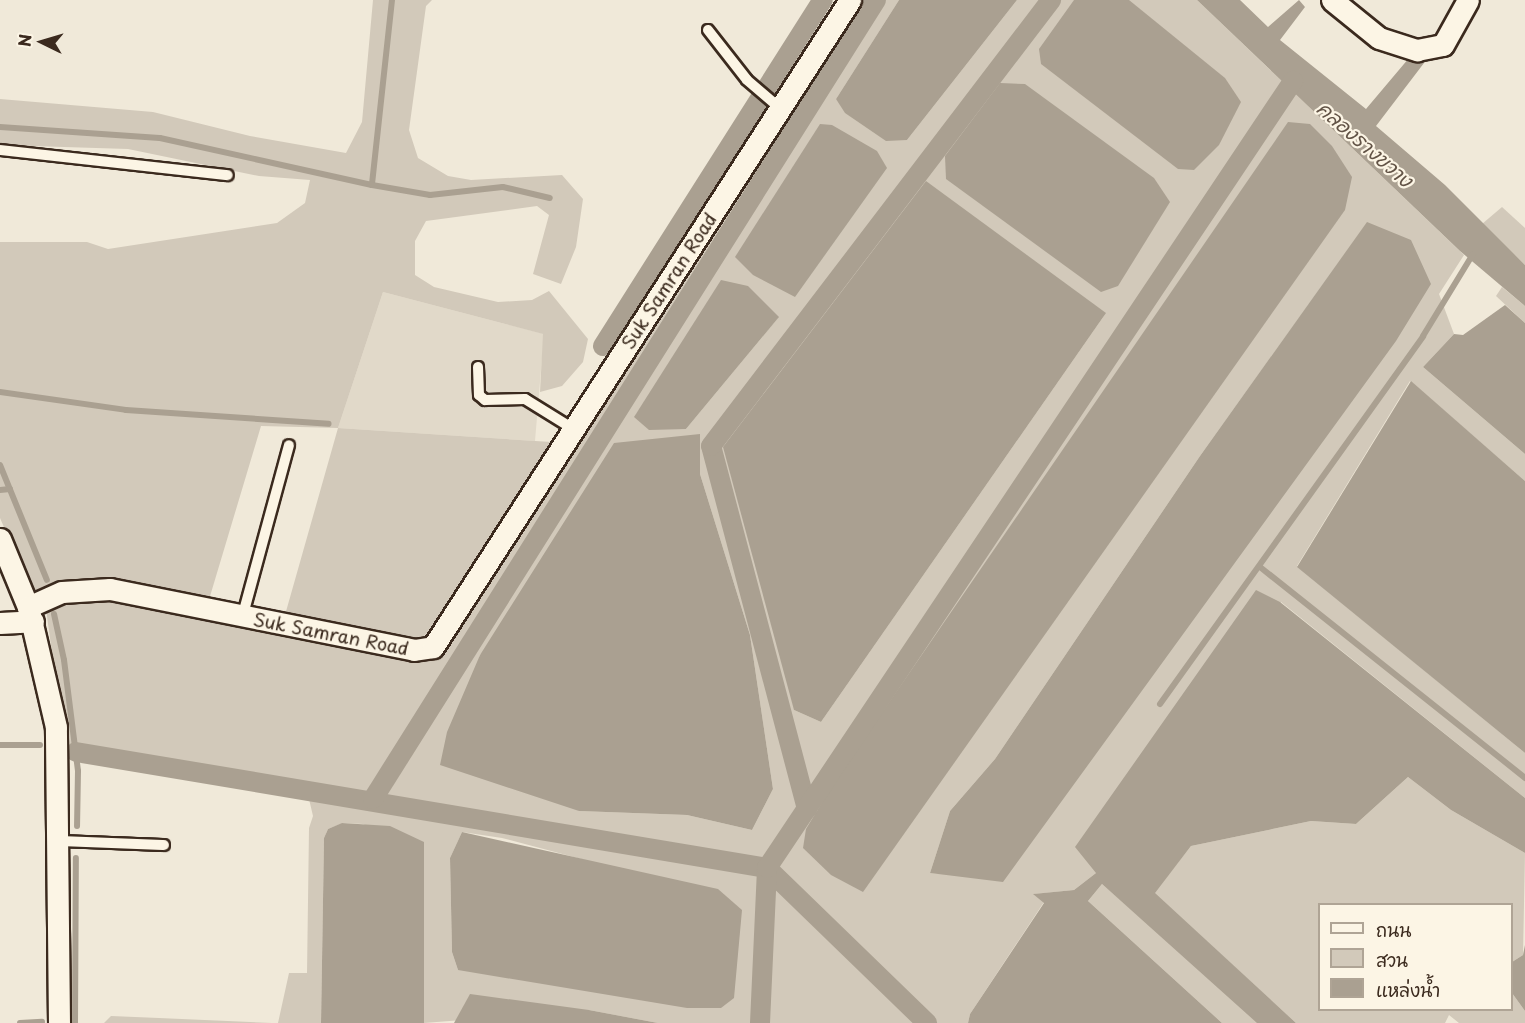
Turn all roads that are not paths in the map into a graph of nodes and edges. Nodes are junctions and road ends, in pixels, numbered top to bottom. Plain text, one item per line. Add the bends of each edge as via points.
1 (850, 0) edge
2 (1332, 0) edge
3 (1468, 0) edge
4 (708, 30) dead end
5 (781, 109) junction
6 (0, 150) edge
7 (228, 175) dead end
8 (478, 367) dead end
9 (572, 428) junction
10 (289, 445) dead end
11 (0, 539) edge
12 (31, 614) junction
13 (242, 618) junction
14 (0, 623) edge
15 (59, 841) junction
16 (164, 845) dead end
17 (59, 1023) edge

1 - 5 street, Suk Samran Road
2 - 3 street via 1380,38 1417,50 1443,45
4 - 5 lane via 747,80
5 - 9 street, Suk Samran Road
6 - 7 lane
8 - 9 lane via 479,395 485,400 525,399
9 - 13 street, Suk Samran Road via 433,647 414,650
10 - 13 lane
11 - 12 street
12 - 13 street, Suk Samran Road via 62,592 110,589
12 - 14 street
12 - 15 street via 57,727
15 - 16 lane
15 - 17 street

